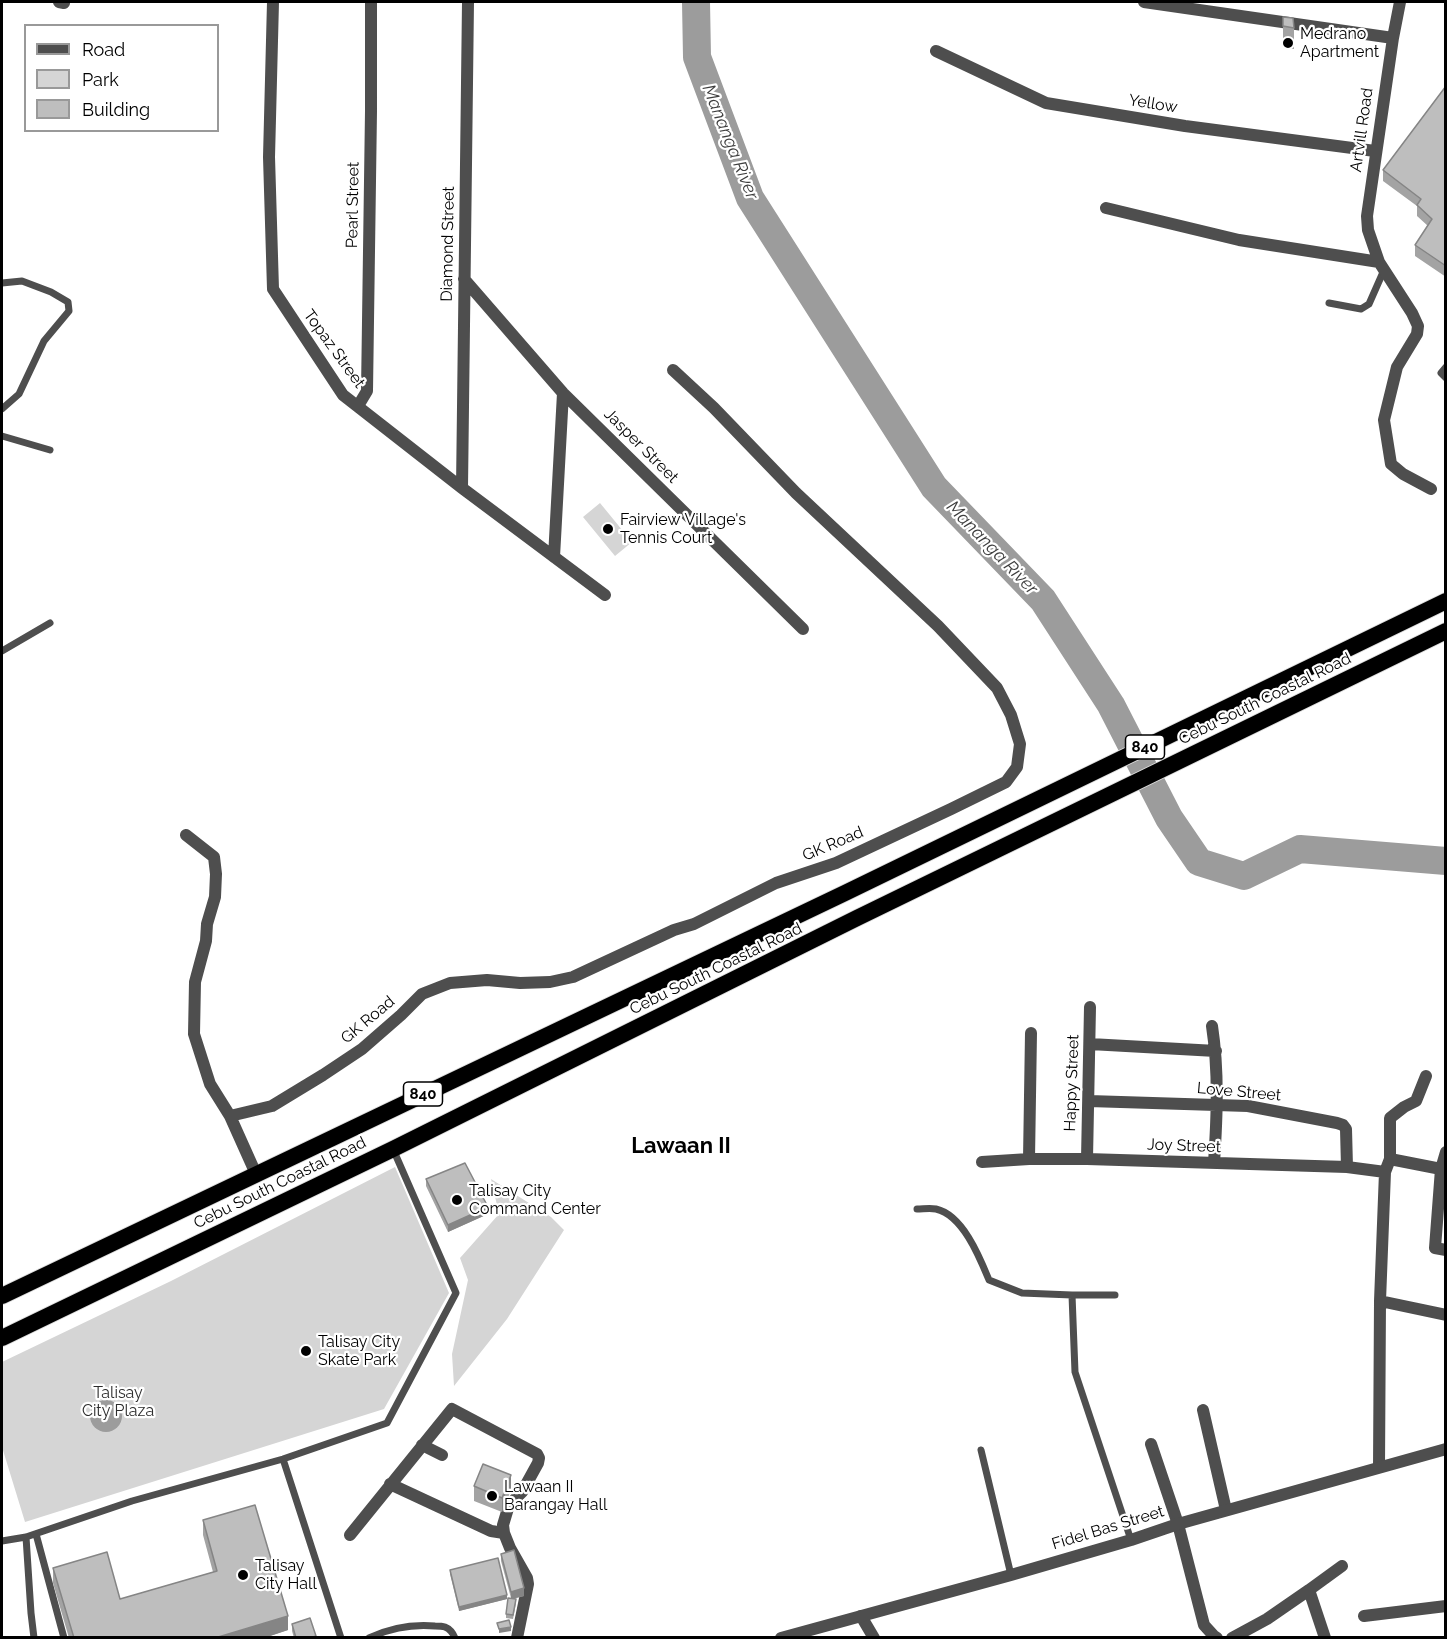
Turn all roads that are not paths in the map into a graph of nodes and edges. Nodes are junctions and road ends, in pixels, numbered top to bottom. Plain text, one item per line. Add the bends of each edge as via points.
1 (273, 2) edge
2 (371, 2) edge
3 (468, 2) edge
4 (1144, 2) edge
5 (1400, 2) edge
6 (1393, 38) junction
7 (936, 51) dead end
8 (1375, 151) junction
9 (1106, 208) dead end
10 (1381, 266) junction
11 (464, 279) junction
12 (2, 283) edge
13 (1329, 303) dead end
14 (1446, 367) edge
15 (673, 370) dead end
16 (1446, 378) edge
17 (563, 393) junction
18 (358, 406) junction
19 (2, 409) edge
20 (2, 436) edge
21 (50, 450) dead end
22 (462, 488) junction
23 (1431, 489) dead end
24 (554, 557) junction
25 (605, 595) dead end
26 (1446, 601) edge
27 (50, 623) dead end
28 (803, 629) dead end
29 (1446, 632) edge
30 (2, 651) edge
31 (186, 835) dead end
32 (1090, 1007) dead end
33 (1212, 1026) dead end
34 (1030, 1033) dead end
35 (1090, 1044) junction
36 (1216, 1051) junction
37 (1426, 1076) dead end
38 (1089, 1101) junction
39 (1218, 1105) junction
40 (230, 1116) junction
41 (393, 1149) junction
42 (1446, 1152) edge
43 (1029, 1159) junction
44 (1087, 1159) junction
45 (1390, 1159) junction
46 (982, 1162) dead end
47 (1214, 1163) junction
48 (1347, 1167) junction
49 (1441, 1169) junction
50 (1385, 1172) junction
51 (256, 1174) junction
52 (917, 1209) dead end
53 (1446, 1250) edge
54 (1115, 1294) dead end
55 (1072, 1295) junction
56 (2, 1296) edge
57 (1380, 1301) junction
58 (1446, 1315) edge
59 (2, 1338) edge
60 (1203, 1410) dead end
61 (1151, 1444) dead end
62 (422, 1445) junction
63 (1446, 1449) edge
64 (981, 1450) dead end
65 (442, 1455) dead end
66 (284, 1459) junction
67 (1379, 1467) junction
68 (390, 1484) junction
69 (1226, 1510) junction
70 (1178, 1524) junction
71 (504, 1533) junction
72 (36, 1534) junction
73 (350, 1535) dead end
74 (26, 1537) junction
75 (1131, 1540) junction
76 (2, 1541) edge
77 (1342, 1566) dead end
78 (1011, 1575) junction
79 (1309, 1590) junction
80 (1446, 1606) edge
81 (861, 1616) junction
82 (1364, 1616) dead end
83 (808, 1634) edge
84 (1245, 1635) edge
85 (34, 1638) edge
86 (64, 1638) edge
87 (341, 1638) edge
88 (369, 1638) edge
89 (455, 1638) edge
90 (517, 1638) edge
91 (781, 1638) edge
92 (874, 1638) edge
93 (1217, 1638) edge
94 (1232, 1638) edge
95 (1325, 1638) edge

1 - 18 street, Topaz Street via 269,157 273,289 343,395
2 - 18 street, Pearl Street via 367,391
3 - 11 street, Diamond Street
4 - 6 street
5 - 6 street, Artvill Road
6 - 8 street, Artvill Road
7 - 8 street, Yellow via 1046,103
8 - 10 street, Artvill Road via 1367,216
9 - 10 street via 1239,240
10 - 13 lane via 1369,304 1361,309
10 - 23 street, Artvill Road via 1418,326 1418,334 1397,367 1384,420 1391,464
11 - 17 street, Jasper Street
11 - 22 street, Diamond Street
12 - 19 lane via 22,281 51,292 68,302 69,311 44,341 19,394
14 - 16 lane via 1442,373
15 - 40 street, GK Road via 796,493 938,626 996,688 1011,715 1020,744 1017,767 1006,782 836,864 776,883 573,977 550,982 450,982 422,994 362,1049 323,1075 272,1106
17 - 24 street
17 - 28 street, Jasper Street
18 - 22 street, Topaz Street
20 - 21 lane
22 - 24 street, Topaz Street
24 - 25 street, Topaz Street
26 - 51 highway, Cebu South Coastal Road / 840
27 - 30 lane
29 - 41 highway, Cebu South Coastal Road / 840
31 - 40 street via 214,857 216,866 215,897 195,982 194,1034 210,1084
32 - 35 street, Happy Street
33 - 36 street
34 - 43 street
35 - 36 street
35 - 38 street, Happy Street
36 - 39 street
37 - 45 street via 1416,1101 1390,1118
38 - 39 street, Love Street
38 - 44 street, Happy Street
39 - 47 street
39 - 48 street, Love Street via 1258,1107 1343,1125
40 - 51 street
41 - 59 highway, Cebu South Coastal Road / 840
41 - 66 lane via 456,1293 387,1423
42 - 49 street
43 - 44 street, Joy Street
43 - 46 street, Joy Street
44 - 47 street, Joy Street
45 - 49 street
45 - 50 street
47 - 48 street, Joy Street
48 - 50 street, Joy Street
49 - 53 street via 1435,1248
50 - 57 street
51 - 56 highway, Cebu South Coastal Road / 840
52 - 55 lane via 937,1209 949,1216 979,1254 989,1280 1022,1293
54 - 55 lane
55 - 75 lane via 1075,1372
57 - 58 street
57 - 67 street
60 - 69 street
61 - 70 street
62 - 65 street
62 - 68 street
62 - 71 street via 452,1409 537,1454 538,1463 522,1492 509,1505
63 - 67 street, Fidel Bas Street
64 - 78 lane
66 - 72 lane via 132,1501
66 - 87 lane
67 - 69 street, Fidel Bas Street
68 - 71 street via 491,1531
68 - 73 street
69 - 70 street, Fidel Bas Street
70 - 75 street, Fidel Bas Street
70 - 93 street via 1204,1625
71 - 90 street via 528,1584
72 - 74 lane
72 - 86 lane
74 - 76 lane
74 - 85 lane
75 - 78 street, Fidel Bas Street
77 - 79 street
78 - 81 street, Fidel Bas Street
79 - 84 street
79 - 95 street
80 - 82 street
81 - 83 street, Fidel Bas Street
81 - 92 street
83 - 91 street, Fidel Bas Street
84 - 94 street
88 - 89 lane via 401,1627 425,1625 446,1627

